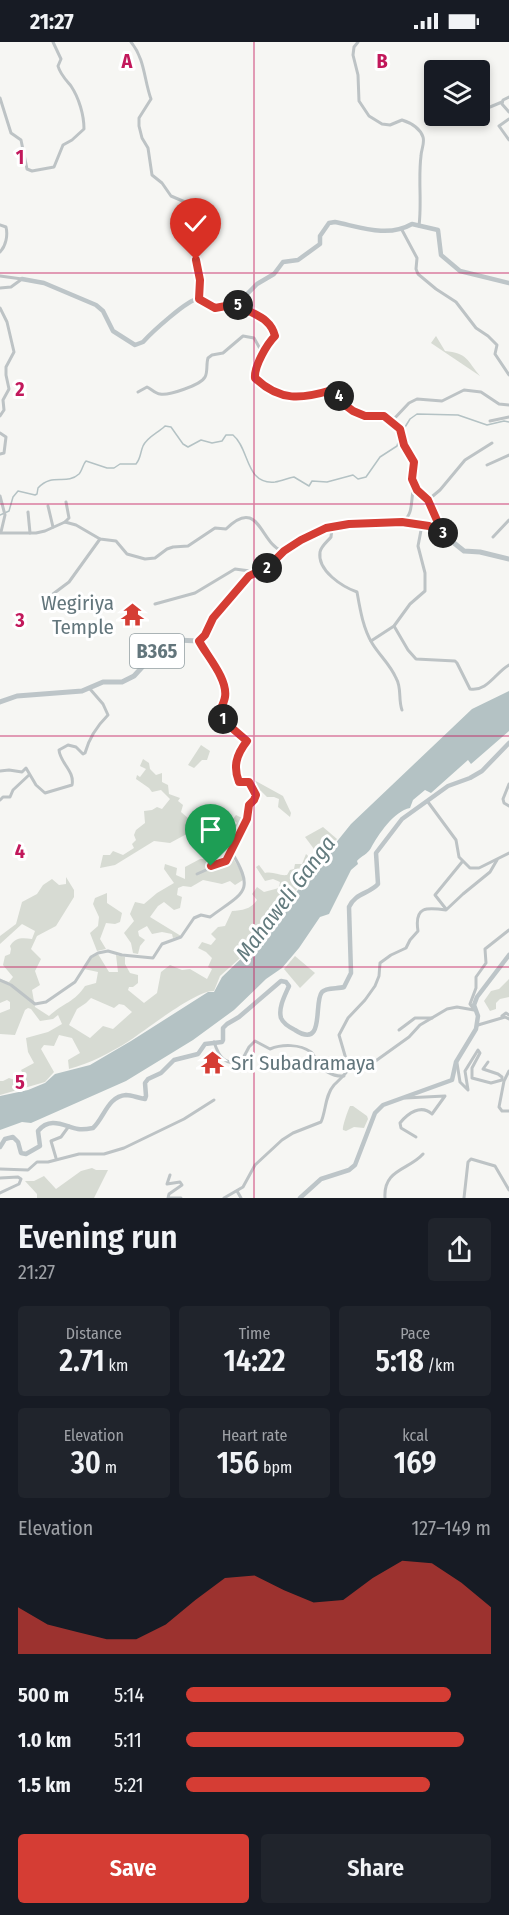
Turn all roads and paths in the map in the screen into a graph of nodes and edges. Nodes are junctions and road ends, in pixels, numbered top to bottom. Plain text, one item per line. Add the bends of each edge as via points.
1 (53, 42) edge
2 (131, 42) edge
3 (358, 42) edge
4 (509, 97) edge
5 (0, 98) edge
6 (502, 102) junction
7 (490, 107) edge
8 (509, 112) edge
9 (509, 119) edge
10 (509, 140) edge
11 (0, 225) edge
12 (419, 226) junction
13 (402, 230) junction
14 (0, 252) edge
15 (0, 276) edge
16 (22, 279) junction
17 (509, 283) edge
18 (0, 288) edge
19 (199, 299) junction
20 (237, 304) junction
21 (0, 308) edge
22 (264, 354) junction
23 (509, 375) edge
24 (138, 392) dead end
25 (509, 405) edge
26 (0, 416) edge
27 (509, 417) edge
28 (393, 421) junction
29 (490, 421) dead end
30 (0, 433) edge
31 (492, 443) dead end
32 (0, 454) edge
33 (509, 455) edge
34 (488, 465) dead end
35 (412, 491) dead end
36 (0, 496) edge
37 (428, 500) junction
38 (66, 502) dead end
39 (48, 506) dead end
40 (28, 512) dead end
41 (509, 520) edge
42 (65, 522) junction
43 (402, 522) junction
44 (422, 525) junction
45 (332, 526) junction
46 (53, 527) junction
47 (0, 533) edge
48 (30, 533) junction
49 (443, 534) junction
50 (493, 537) dead end
51 (100, 539) junction
52 (284, 551) junction
53 (509, 559) edge
54 (259, 572) junction
55 (53, 594) dead end
56 (155, 604) dead end
57 (394, 626) junction
58 (199, 641) junction
59 (370, 641) junction
60 (509, 665) edge
61 (90, 689) junction
62 (0, 702) edge
63 (402, 710) dead end
64 (509, 743) edge
65 (0, 771) edge
66 (28, 775) junction
67 (509, 784) edge
68 (0, 800) edge
69 (428, 802) junction
70 (509, 806) edge
71 (231, 851) junction
72 (509, 854) edge
73 (497, 860) junction
74 (462, 862) junction
75 (197, 874) dead end
76 (446, 910) junction
77 (509, 930) edge
78 (509, 956) edge
79 (0, 980) edge
80 (474, 1010) junction
81 (509, 1015) edge
82 (434, 1018) junction
83 (501, 1018) junction
84 (509, 1019) edge
85 (476, 1026) junction
86 (399, 1030) dead end
87 (214, 1042) junction
88 (456, 1062) junction
89 (488, 1062) dead end
90 (351, 1066) junction
91 (509, 1071) edge
92 (344, 1076) junction
93 (403, 1098) junction
94 (214, 1100) dead end
95 (509, 1111) edge
96 (69, 1126) junction
97 (416, 1137) dead end
98 (0, 1147) edge
99 (423, 1154) dead end
100 (56, 1159) junction
101 (0, 1169) edge
102 (170, 1175) dead end
103 (0, 1178) edge
104 (509, 1190) edge
105 (237, 1191) junction
106 (0, 1193) edge
107 (169, 1198) edge
108 (181, 1198) edge
109 (224, 1198) edge
110 (241, 1198) edge
111 (300, 1198) edge
112 (385, 1198) edge
113 (464, 1198) edge

1 - 5 street via 61,59 59,71 73,89 84,125 63,145 54,167 27,169 21,140 11,133
2 - 19 street via 144,67 151,99 139,118 151,171 171,196 198,214
3 - 12 street via 353,55 359,101 369,116 390,125 402,120 423,136
4 - 6 street
6 - 7 street
6 - 8 street
9 - 10 street via 499,126
11 - 14 street via 6,227 7,234
12 - 13 street via 412,224
12 - 17 street via 438,230 441,255 460,271
13 - 20 street via 329,223 320,243 298,260 283,262
13 - 23 street via 417,258 418,273 456,302 476,328 496,345 495,354
15 - 16 street
16 - 18 street via 11,287
16 - 19 street via 44,283 96,305 113,331 135,345 181,307
19 - 20 street via 215,308
20 - 22 street via 273,326 275,336
21 - 26 street via 14,352 6,367 9,389
22 - 24 street via 254,338 243,336 223,353 208,358 206,376 200,383 175,394 158,394 147,387
22 - 28 street via 255,371 255,378 263,385 297,398 332,390 353,411
25 - 28 street via 499,404 481,392 464,390 442,401 417,399
27 - 29 street
28 - 37 street via 414,462 412,479
30 - 32 street via 6,437 4,453
31 - 37 street via 465,460
33 - 34 street
35 - 43 street via 410,513
36 - 47 street via 5,515
37 - 49 street
38 - 42 street via 69,518
39 - 46 street
40 - 48 street
41 - 50 street
42 - 46 street
42 - 51 street
43 - 44 main road, B365
43 - 45 main road, B365
44 - 49 main road, B365
44 - 57 street via 418,546 425,591
45 - 52 main road, B365
45 - 59 street via 332,537 320,553 323,565 343,587 357,592
46 - 48 street
47 - 48 street
49 - 53 main road, B365 via 464,551
51 - 52 street via 116,541 136,558 155,558 173,547 188,546 215,528 226,529 244,517 258,524 274,545
51 - 55 street via 69,582
52 - 54 main road, B365
54 - 56 street via 235,569 195,593
54 - 58 main road, B365 via 245,579
57 - 59 street
57 - 60 street via 416,659 455,661 470,689 490,682
58 - 61 main road, B365 via 169,643 134,676
58 - 71 street via 217,666 226,695 218,716 247,741 239,751 237,777 239,782 249,782 256,795
59 - 63 street via 398,680
61 - 62 main road, B365 via 17,696
61 - 66 street via 108,715 89,739 85,753 68,745 59,750 73,778 72,785 45,793
64 - 69 street via 482,771 448,786
65 - 66 street via 22,772 26,768
66 - 68 street via 10,797
67 - 70 street via 503,799
69 - 74 street via 456,840
69 - 87 street via 402,819 379,848 375,888 352,898 348,907 351,973 340,988 326,989 318,998 315,1029 299,1033 281,1017 289,986 284,981 227,1024 223,1040
71 - 75 street via 226,861
71 - 79 street via 243,872 242,892 210,917 194,918 181,937 167,941 153,958 98,953 75,982 46,1002 35,1004
72 - 73 street
73 - 74 street via 473,870
73 - 76 street via 490,872
74 - 76 street via 435,895
76 - 90 street via 423,910 418,917 418,931 406,948 381,963 375,986 339,1035
77 - 80 street via 485,949 486,963 476,977 470,1004
78 - 80 street via 477,997
80 - 82 street via 451,1007
80 - 85 street via 478,1016
81 - 83 street
82 - 86 street via 415,1018
82 - 90 street via 370,1065
83 - 84 street
83 - 85 street
85 - 88 street
87 - 92 street via 219,1056 232,1063 241,1062 255,1041 270,1049 294,1046 312,1052 329,1073
87 - 96 street via 205,1044 195,1055 174,1060 161,1073 148,1078 144,1099 123,1095 106,1108 93,1128
88 - 89 street via 460,1082 468,1090 465,1071 478,1050 472,1078 491,1083 502,1080 498,1074 483,1069
88 - 93 street via 452,1080
90 - 92 street
91 - 95 street via 499,1107
92 - 105 street via 334,1085 321,1122 282,1140 255,1165 245,1185
93 - 97 street via 445,1096 432,1114 422,1108 407,1114 400,1123 401,1128
93 - 111 street via 383,1105 375,1113 355,1165 321,1179
94 - 100 street via 124,1148
96 - 98 street via 60,1122 43,1126 38,1131 40,1146 26,1154 21,1153 13,1137 5,1139
96 - 100 street via 61,1137 51,1141
99 - 112 street via 389,1178
100 - 101 street via 37,1162 28,1170
102 - 107 street via 166,1184 182,1185
103 - 106 street via 21,1179 18,1185
104 - 113 street via 495,1166 470,1160
105 - 109 street
105 - 110 street
107 - 108 street

